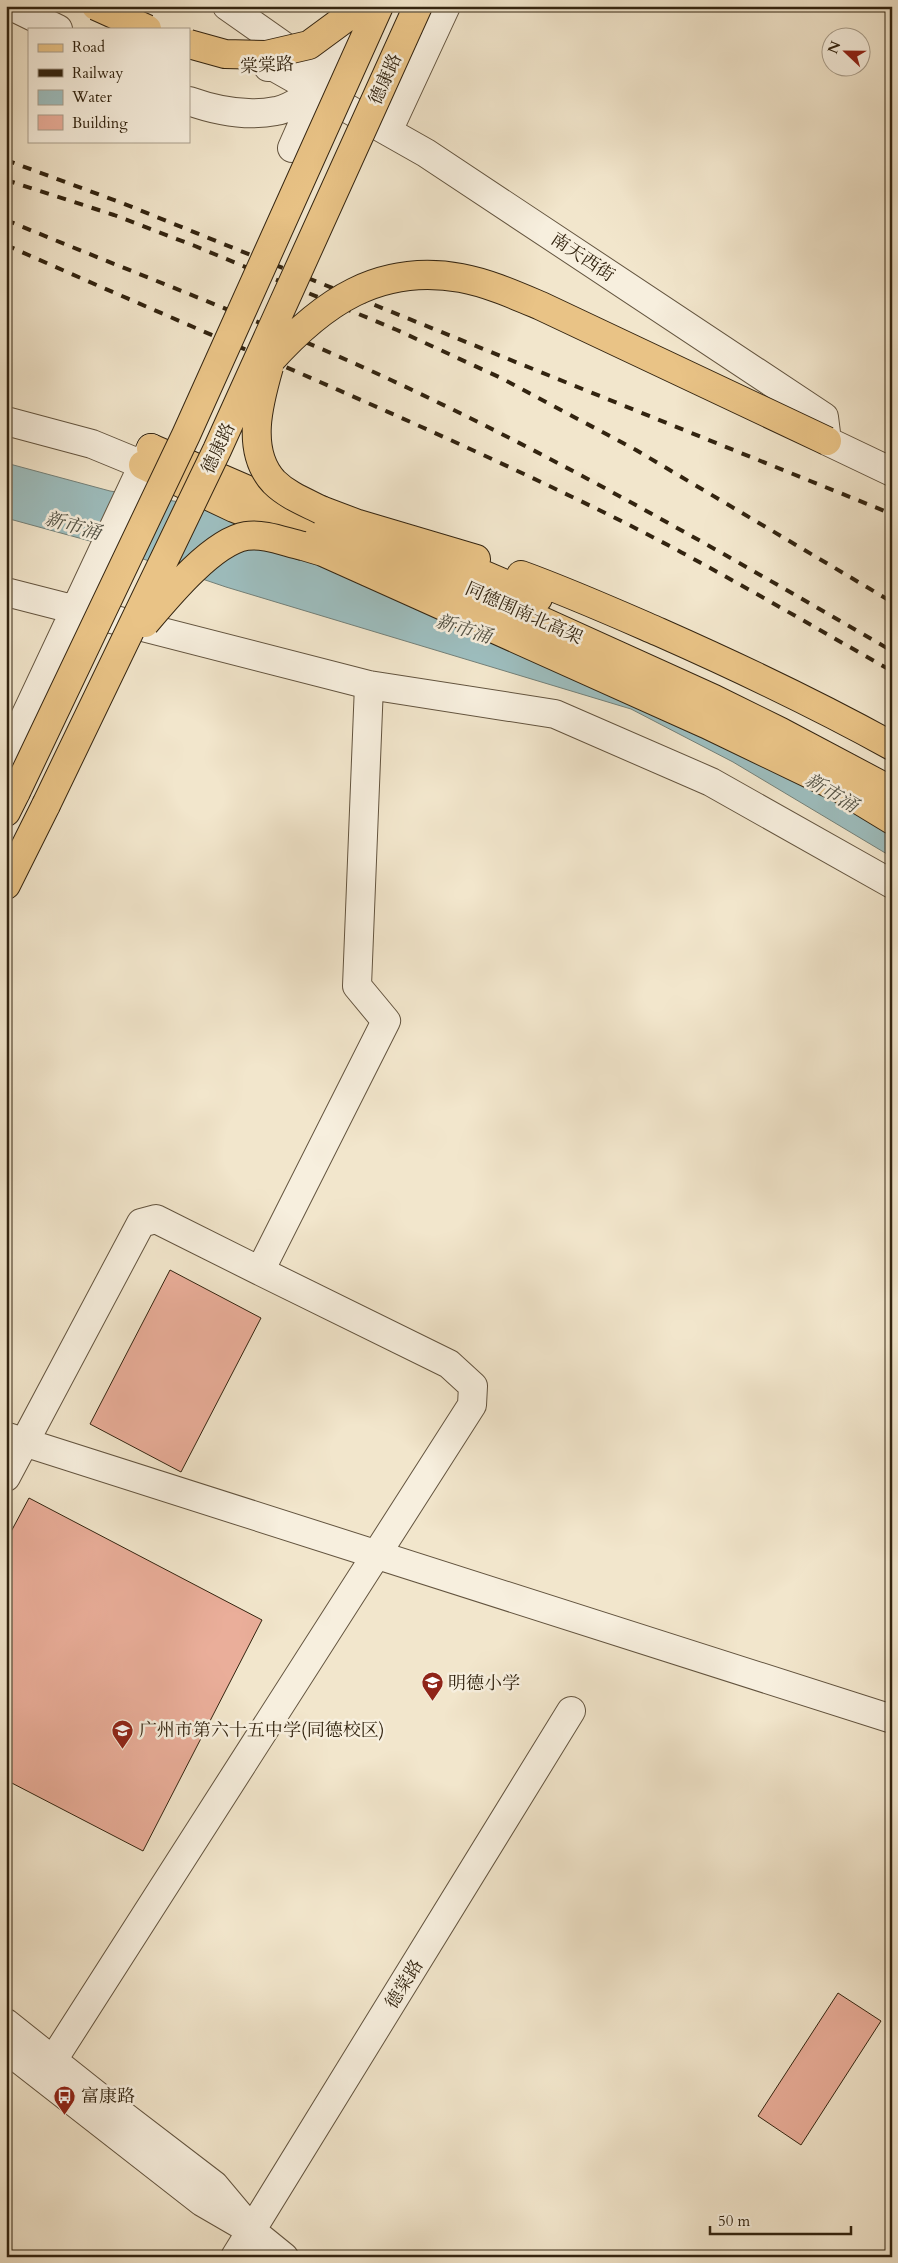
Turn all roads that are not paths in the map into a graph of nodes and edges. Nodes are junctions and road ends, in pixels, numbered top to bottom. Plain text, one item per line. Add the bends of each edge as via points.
1 (11, 6) edge
2 (96, 6) edge
3 (227, 6) edge
4 (355, 6) edge
5 (362, 6) edge
6 (379, 6) edge
7 (418, 6) edge
8 (446, 6) edge
9 (6, 24) edge
10 (43, 28) edge
11 (129, 28) edge
12 (145, 28) edge
13 (190, 44) edge
14 (190, 56) edge
15 (316, 76) junction
16 (190, 101) edge
17 (388, 131) junction
18 (292, 148) dead end
19 (294, 280) junction
20 (270, 361) junction
21 (6, 421) edge
22 (828, 441) junction
23 (144, 465) junction
24 (892, 472) edge
25 (493, 588) junction
26 (6, 592) edge
27 (76, 610) junction
28 (120, 653) junction
29 (369, 685) junction
30 (892, 746) edge
31 (6, 757) edge
32 (892, 772) edge
33 (892, 792) edge
34 (11, 802) edge
35 (892, 820) edge
36 (892, 884) edge
37 (6, 885) edge
38 (260, 1271) junction
39 (15, 1439) edge
40 (6, 1477) edge
41 (377, 1554) junction
42 (572, 1711) dead end
43 (892, 1719) edge
44 (6, 2023) edge
45 (6, 2049) edge
46 (54, 2060) junction
47 (252, 2231) junction
48 (235, 2257) edge
49 (284, 2257) edge

1 - 10 street
2 - 11 street
2 - 12 main road, bridge
3 - 15 street
4 - 15 street via 340,40
5 - 13 main road, bridge via 309,45 266,55 225,54
6 - 34 main road, 德康路, bridge via 186,435
7 - 19 main road, 德康路, bridge
8 - 17 street
9 - 10 street
14 - 15 street, 棠棠路 via 229,66 274,67
15 - 16 street, 棠棠路 via 277,111 224,112
15 - 17 street, 南天西街
15 - 18 street
17 - 22 street, 南天西街 via 824,417
19 - 20 main road, bridge
19 - 28 main road, 德康路, bridge
20 - 22 main road, bridge via 316,315 354,292 388,279 420,275 460,278 541,306
20 - 30 main road, bridge via 260,396 256,430 260,459 274,482 294,497 358,524 524,576 614,612 821,707
21 - 23 street via 92,444
22 - 24 street
23 - 25 main road, 同德围南北高架 via 248,490 324,519 392,539
23 - 27 street
25 - 32 main road, 同德围南北高架 via 791,717
25 - 33 main road, 同德围南北高架 via 782,732
26 - 27 street
27 - 29 street
27 - 31 street
28 - 35 main road, bridge via 160,604 216,550 246,536 264,536 323,552 617,683 841,789
28 - 37 main road, 德康路, bridge
29 - 36 street via 555,714 711,782
29 - 38 street via 357,986 386,1021
38 - 39 street via 156,1219 141,1223
38 - 41 street via 450,1364 473,1386 472,1405
39 - 40 street
39 - 41 street
41 - 43 street
41 - 46 street
42 - 47 street, 德棠路
44 - 46 street
45 - 47 street via 202,2202
46 - 47 street via 214,2185
47 - 48 street, 德棠路
47 - 49 street

